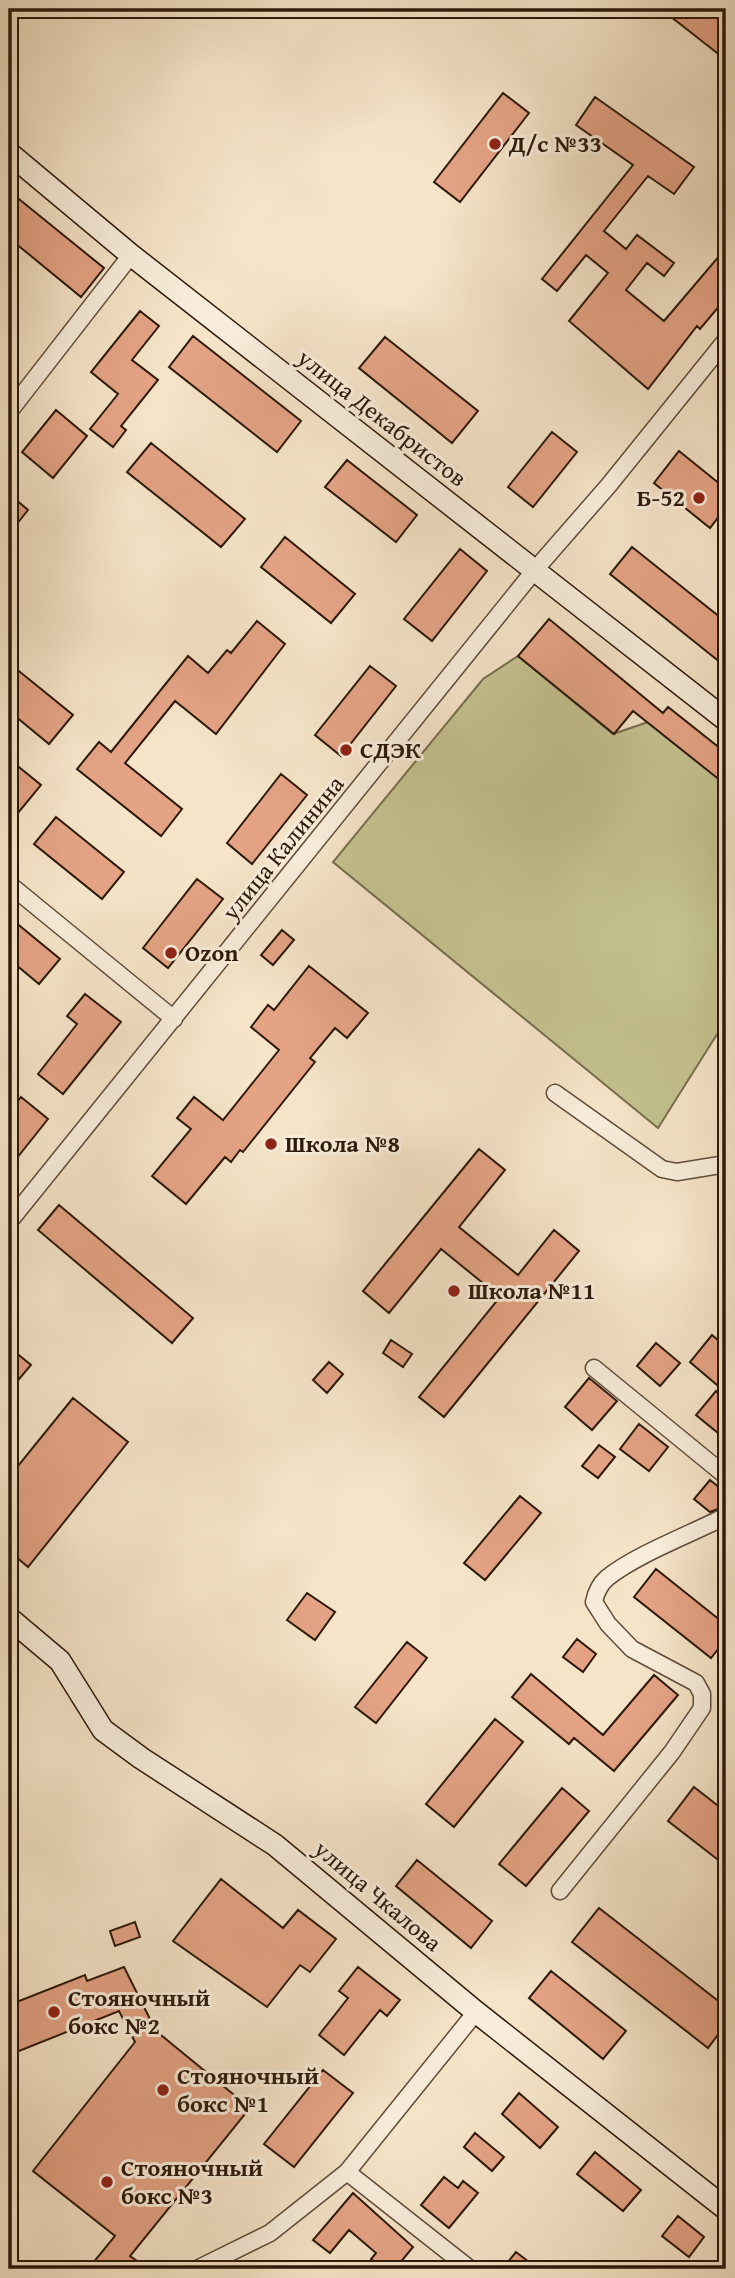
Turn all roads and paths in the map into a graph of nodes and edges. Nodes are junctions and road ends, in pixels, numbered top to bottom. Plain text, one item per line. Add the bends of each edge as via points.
1 (9, 153) edge
2 (131, 255) junction
3 (726, 340) edge
4 (9, 412) edge
5 (534, 571) junction
6 (726, 720) edge
7 (9, 884) edge
8 (174, 1018) junction
9 (555, 1093) dead end
10 (726, 1164) edge
11 (9, 1222) edge
12 (594, 1368) dead end
13 (726, 1476) edge
14 (726, 1516) edge
15 (9, 1618) edge
16 (560, 1891) dead end
17 (477, 2012) junction
18 (347, 2172) junction
19 (726, 2209) edge
20 (197, 2269) edge
21 (470, 2269) edge

1 - 2 street, улица Декабристов
2 - 4 street
2 - 5 street, улица Декабристов
3 - 5 street, улица Калинина
5 - 6 street, улица Декабристов
5 - 8 street, улица Калинина
7 - 8 street
8 - 11 street, улица Калинина
9 - 10 street via 662,1169 677,1172
12 - 13 street
14 - 16 street via 628,1564 597,1589 594,1602 608,1624 632,1649 696,1683 702,1708
15 - 17 street, улица Чкалова via 60,1661 103,1730 275,1845
17 - 18 street
17 - 19 street, улица Чкалова
18 - 20 street via 270,2233
18 - 21 street

